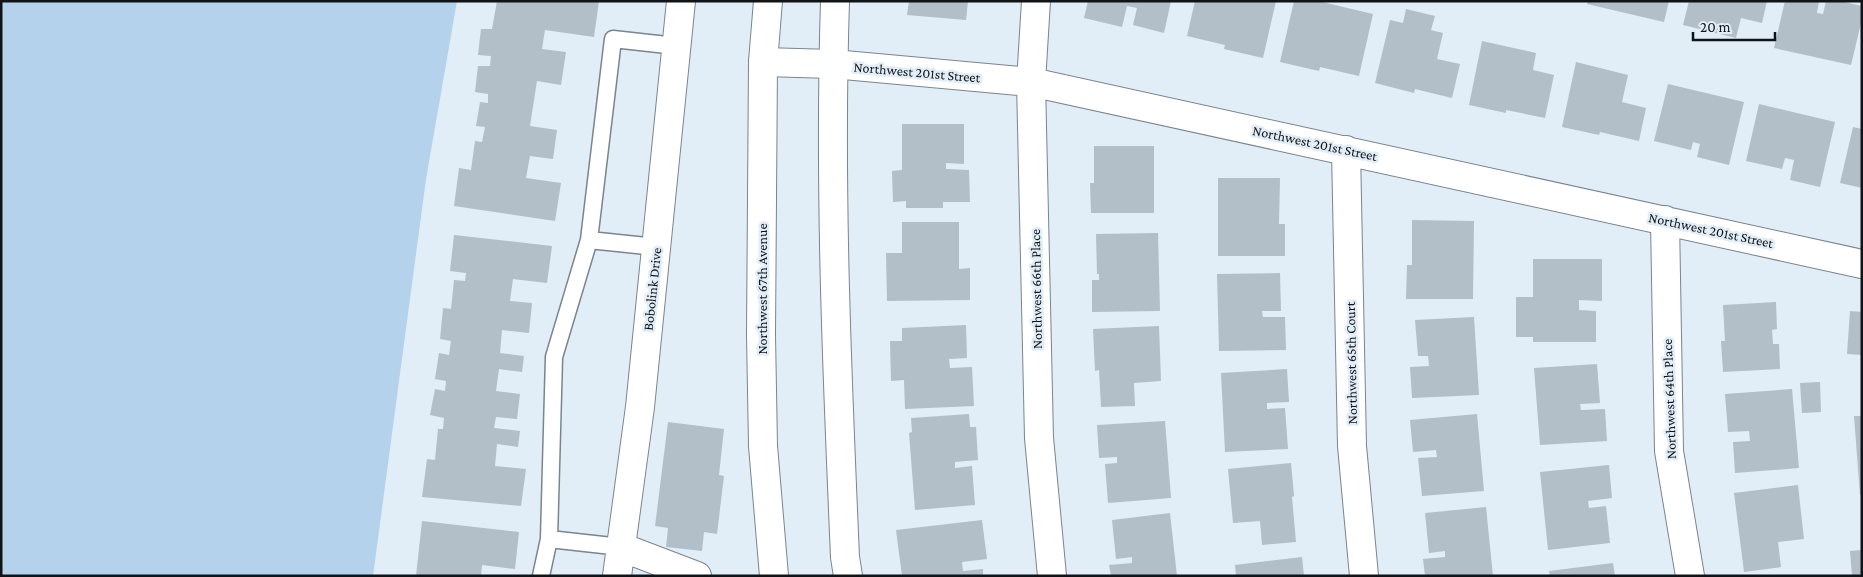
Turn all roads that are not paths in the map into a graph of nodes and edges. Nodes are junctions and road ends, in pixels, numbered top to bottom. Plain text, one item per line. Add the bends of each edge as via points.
1 (681, 1) edge
2 (768, 1) edge
3 (835, 1) edge
4 (1036, 1) edge
5 (676, 46) junction
6 (763, 62) junction
7 (833, 64) junction
8 (1031, 82) junction
9 (1346, 150) junction
10 (1666, 220) junction
11 (589, 240) junction
12 (656, 247) junction
13 (1862, 264) edge
14 (549, 539) junction
15 (621, 547) junction
16 (541, 576) edge
17 (617, 576) edge
18 (697, 576) edge
19 (774, 576) edge
20 (848, 576) edge
21 (1052, 576) edge
22 (1364, 576) edge
23 (1690, 576) edge

1 - 5 street, Bobolink Drive
2 - 6 street, Northwest 67th Avenue
3 - 7 street
4 - 8 street, Northwest 66th Place
5 - 11 lane via 613,39
5 - 12 street, Bobolink Drive
6 - 7 street, Northwest 201st Street
6 - 19 street, Northwest 67th Avenue via 763,446
7 - 8 street, Northwest 201st Street
7 - 20 street via 836,338
8 - 9 street, Northwest 201st Street
8 - 21 street, Northwest 66th Place via 1039,438
9 - 10 street, Northwest 201st Street
9 - 22 street, Northwest 65th Court via 1352,446
10 - 13 street, Northwest 201st Street
10 - 23 street, Northwest 64th Place via 1669,451
11 - 12 lane
11 - 14 lane via 554,357
12 - 15 street, Bobolink Drive via 640,408
14 - 15 lane
14 - 16 lane
15 - 17 street, Bobolink Drive
15 - 18 street

